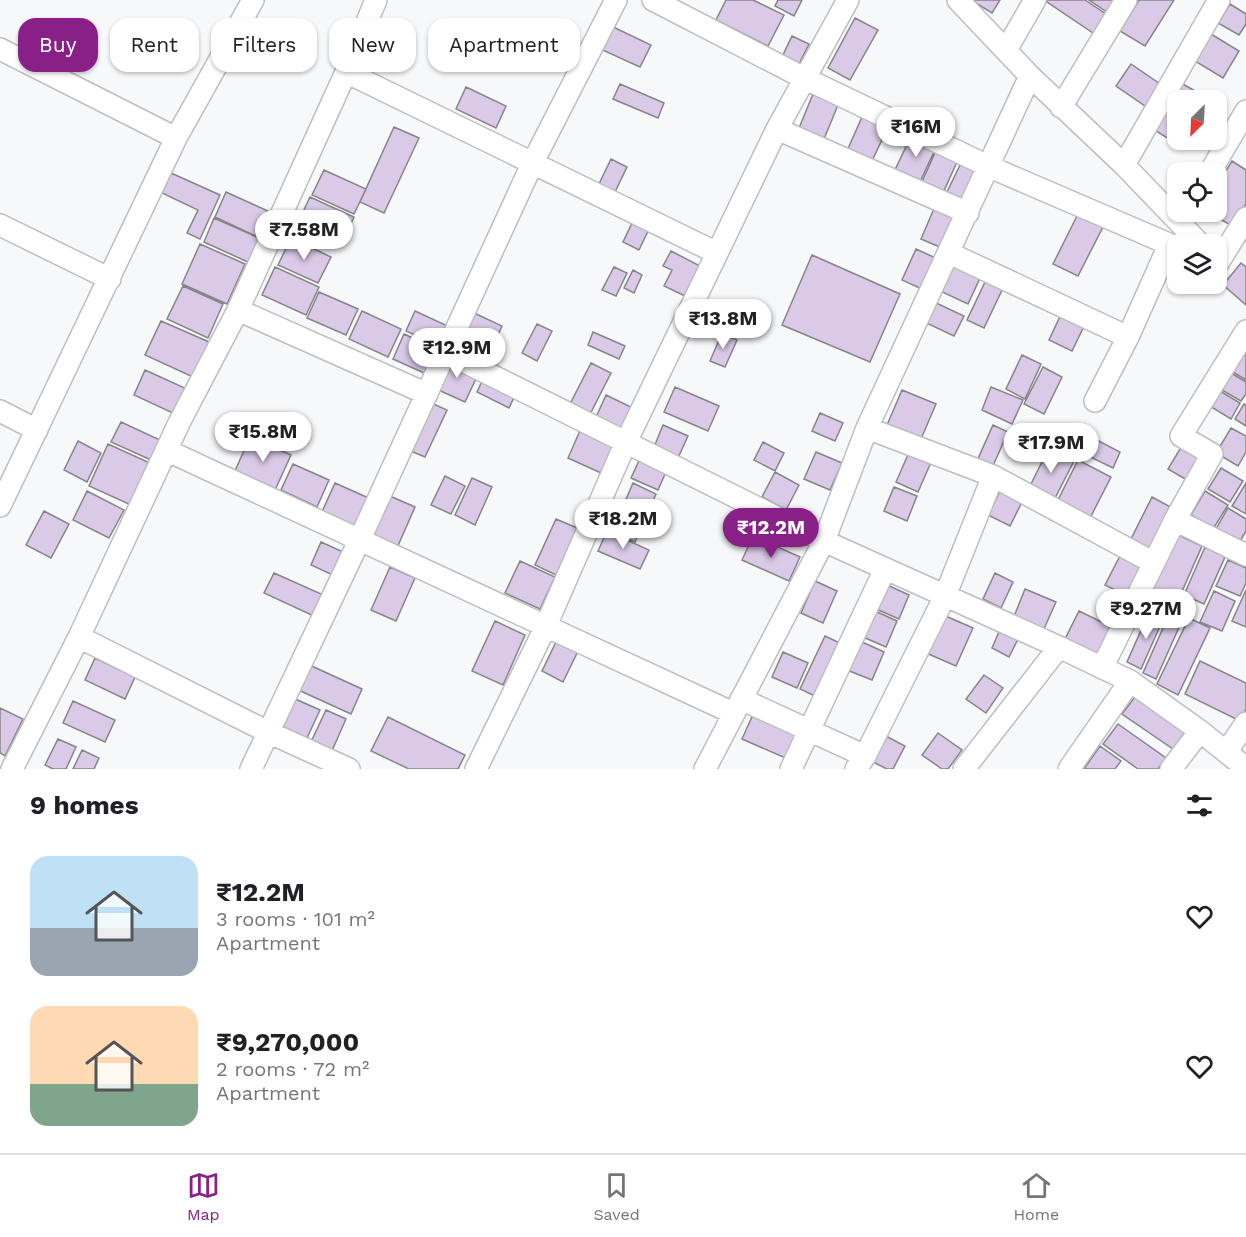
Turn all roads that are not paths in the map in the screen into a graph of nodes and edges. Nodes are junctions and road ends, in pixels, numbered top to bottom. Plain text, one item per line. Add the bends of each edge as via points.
1 (376, 0) edge
2 (616, 0) edge
3 (653, 0) edge
4 (848, 0) edge
5 (958, 0) edge
6 (1035, 0) edge
7 (1126, 0) edge
8 (1219, 0) edge
9 (245, 3) edge
10 (368, 18) edge
11 (0, 50) edge
12 (1006, 50) junction
13 (346, 72) joint
14 (1030, 76) junction
15 (804, 78) junction
16 (1061, 107) junction
17 (1246, 111) edge
18 (777, 129) junction
19 (176, 138) junction
20 (533, 162) junction
21 (1216, 162) edge
22 (1124, 165) junction
23 (990, 166) junction
24 (1167, 203) edge
25 (968, 213) junction
26 (1246, 218) edge
27 (0, 225) edge
28 (1167, 244) edge
29 (1227, 247) edge
30 (1246, 248) edge
31 (717, 253) junction
32 (949, 253) junction
33 (1227, 257) edge
34 (1167, 259) edge
35 (110, 279) junction
36 (238, 310) junction
37 (1246, 331) edge
38 (1128, 337) junction
39 (447, 353) junction
40 (427, 394) junction
41 (1095, 402) dead end
42 (0, 411) edge
43 (867, 428) junction
44 (37, 430) junction
45 (626, 442) junction
46 (166, 450) junction
47 (993, 476) junction
48 (0, 506) edge
49 (1175, 520) junction
50 (359, 541) junction
51 (824, 541) junction
52 (1246, 555) edge
53 (1154, 563) junction
54 (885, 569) junction
55 (945, 596) junction
56 (545, 628) junction
57 (79, 637) junction
58 (1059, 647) junction
59 (1102, 668) junction
60 (1130, 681) junction
61 (737, 706) junction
62 (1246, 723) edge
63 (810, 731) junction
64 (1200, 731) junction
65 (268, 732) junction
66 (1227, 751) junction
67 (860, 763) edge
68 (321, 764) edge
69 (1246, 768) edge
70 (12, 769) edge
71 (251, 769) edge
72 (349, 769) edge
73 (476, 769) edge
74 (705, 769) edge
75 (791, 769) edge
76 (964, 769) edge
77 (1069, 769) edge
78 (1171, 769) edge

1 - 10 street
2 - 20 street
3 - 15 street
4 - 15 street
5 - 12 street
6 - 12 street
7 - 16 street
8 - 22 street
9 - 19 street
11 - 19 street
12 - 14 street
13 - 20 street
13 - 36 street
14 - 16 street
14 - 23 street
15 - 18 street
15 - 23 street
16 - 22 street
17 - 21 street
18 - 25 street
18 - 31 street
19 - 35 street
20 - 31 street
20 - 39 street
22 - 24 street
23 - 25 street
23 - 28 street
25 - 32 street
26 - 29 street
27 - 35 street
30 - 33 street
31 - 45 street
32 - 38 street
32 - 43 street
34 - 38 street
35 - 44 street
36 - 40 street
36 - 46 street
37 - 49 street via 1181,436 1212,454
38 - 41 street
39 - 40 street
39 - 45 street
40 - 50 street
42 - 44 street
43 - 47 street
43 - 51 street
44 - 48 street
45 - 51 street
45 - 56 street
46 - 50 street
46 - 57 street
47 - 53 street
47 - 55 street
49 - 52 street
49 - 53 street
50 - 56 street
50 - 65 street
51 - 54 street
51 - 61 street
53 - 59 street
54 - 55 street
54 - 63 street
55 - 58 street
55 - 67 street
56 - 61 street
56 - 73 street
57 - 65 street
57 - 70 street
58 - 59 street
58 - 76 street
59 - 60 street
60 - 64 street
60 - 77 street
61 - 63 street
61 - 74 street
62 - 66 street
63 - 67 street
63 - 75 street
64 - 66 street
64 - 78 street
65 - 68 street
65 - 71 street
66 - 69 street
68 - 72 street

